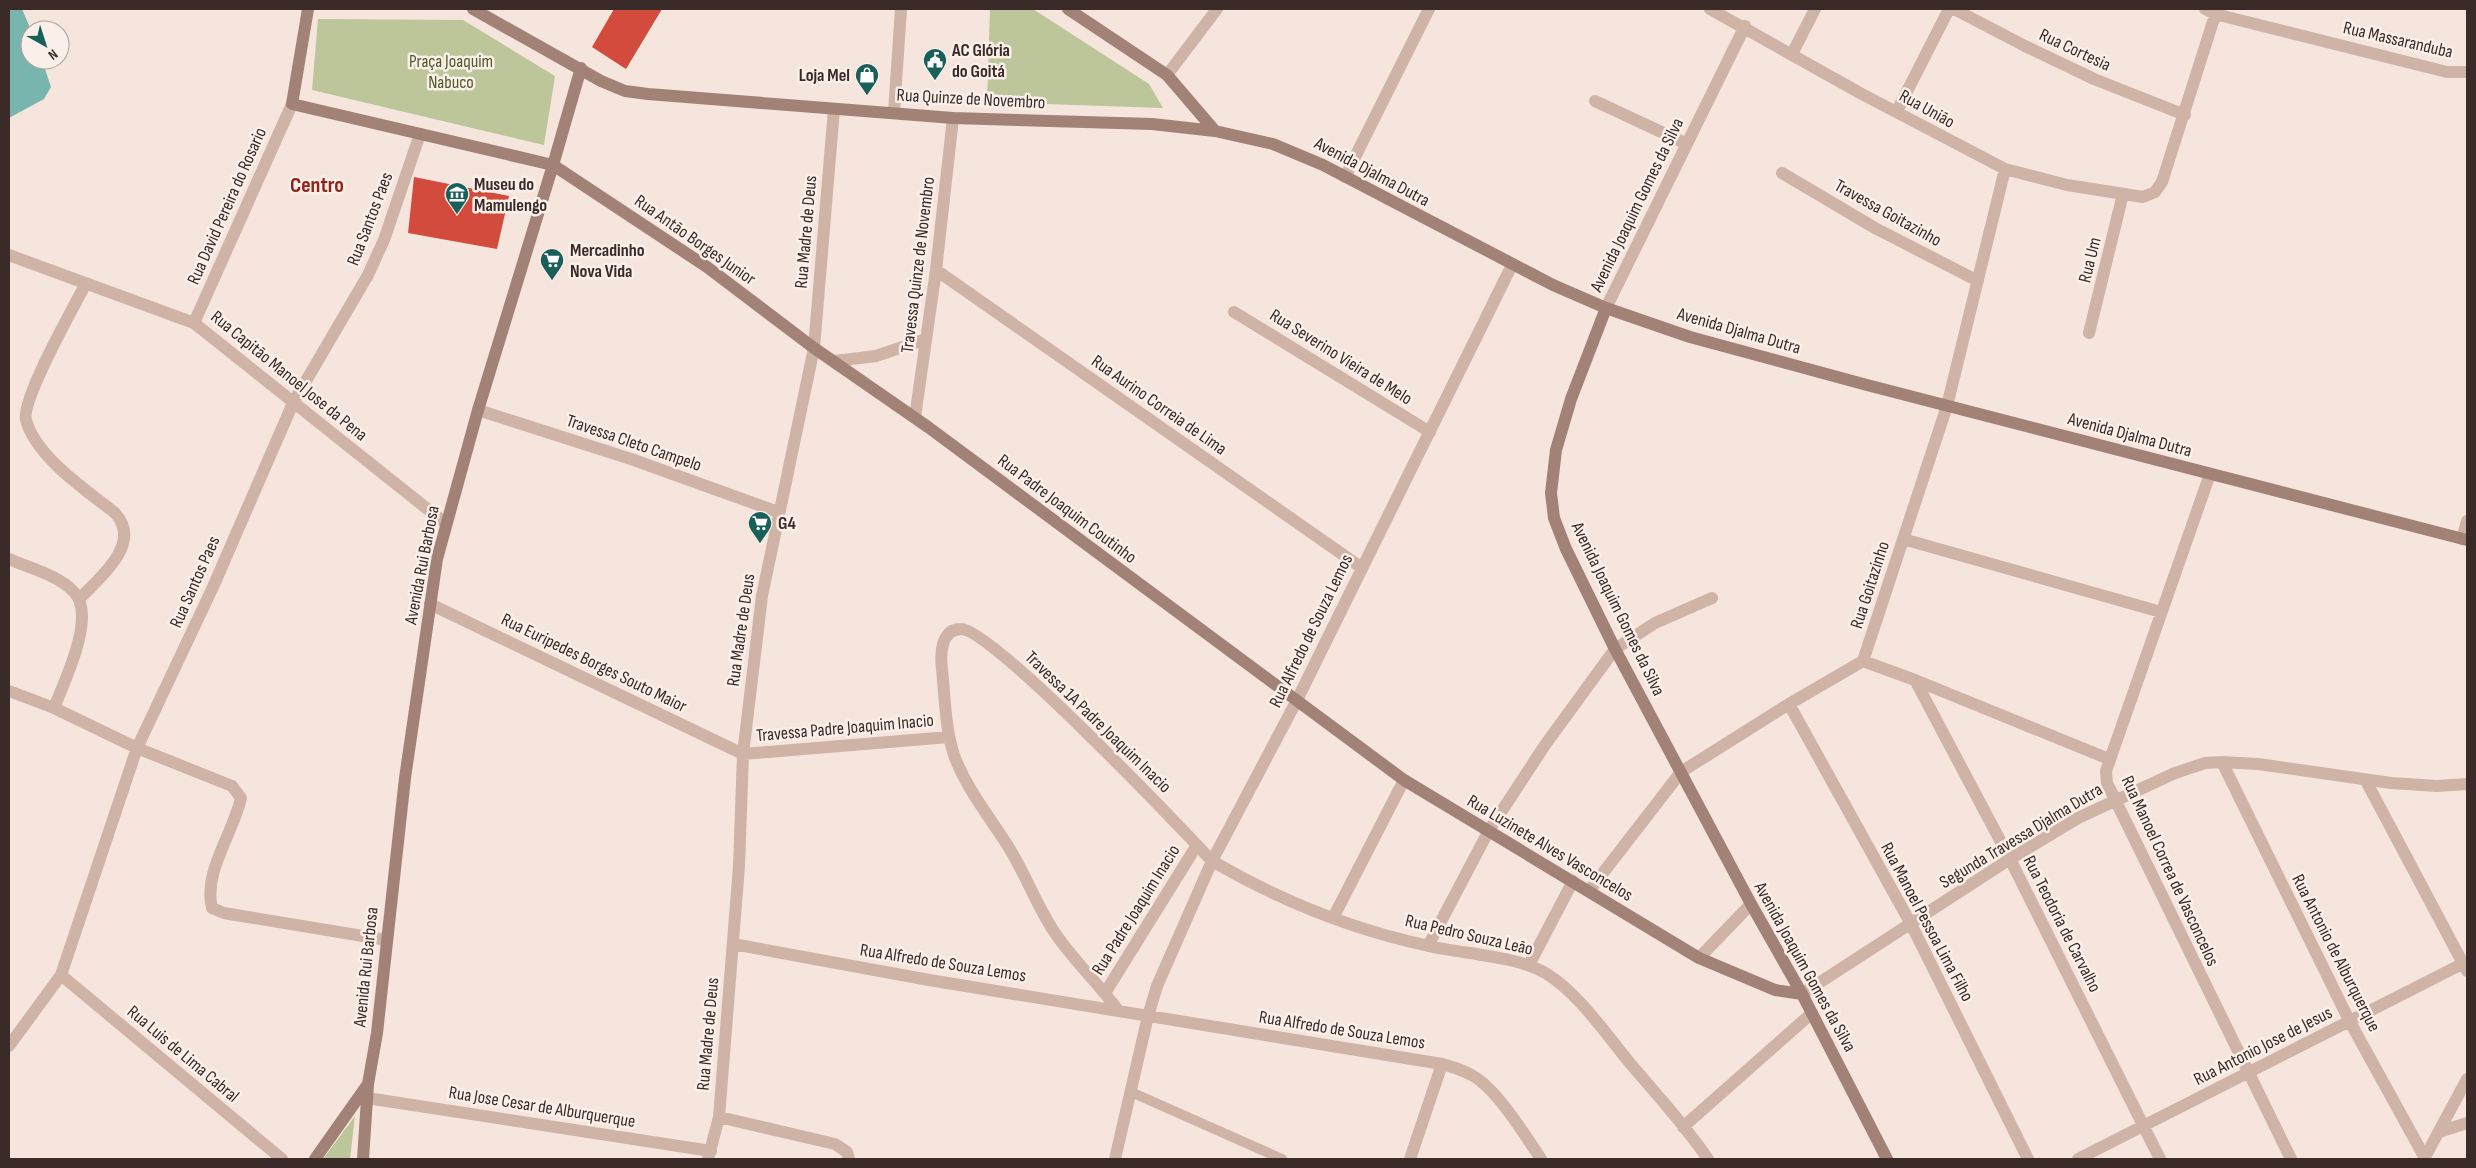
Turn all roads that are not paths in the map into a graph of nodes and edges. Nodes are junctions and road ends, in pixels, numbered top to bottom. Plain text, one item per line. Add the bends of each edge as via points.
1 (308, 9) edge
2 (473, 9) edge
3 (901, 9) edge
4 (1068, 9) edge
5 (1217, 9) edge
6 (1429, 9) edge
7 (1710, 9) edge
8 (1815, 9) edge
9 (1949, 9) edge
10 (1954, 9) edge
11 (2212, 10) edge
12 (1745, 26) junction
13 (1792, 54) junction
14 (580, 68) junction
15 (2467, 72) edge
16 (1166, 75) junction
17 (1594, 101) dead end
18 (292, 104) junction
19 (834, 109) junction
20 (894, 112) junction
21 (1897, 112) junction
22 (2184, 114) junction
23 (953, 118) junction
24 (1215, 131) junction
25 (420, 134) junction
26 (1687, 144) junction
27 (553, 165) junction
28 (2005, 169) junction
29 (1782, 173) dead end
30 (1345, 178) junction
31 (2123, 194) junction
32 (9, 256) edge
33 (1512, 265) junction
34 (936, 270) junction
35 (1978, 280) junction
36 (86, 283) junction
37 (1606, 308) junction
38 (1234, 312) dead end
39 (194, 322) junction
40 (2089, 333) dead end
41 (926, 339) junction
42 (814, 348) junction
43 (835, 361) junction
44 (294, 403) junction
45 (1947, 406) junction
46 (478, 410) junction
47 (915, 417) junction
48 (1430, 432) junction
49 (2210, 474) junction
50 (778, 512) junction
51 (2467, 521) edge
52 (446, 523) junction
53 (1903, 539) junction
54 (2465, 540) edge
55 (9, 559) edge
56 (1362, 568) junction
57 (1712, 598) dead end
58 (79, 599) junction
59 (430, 604) junction
60 (2161, 612) junction
61 (1615, 650) junction
62 (1863, 661) junction
63 (1915, 680) junction
64 (9, 691) edge
65 (1296, 702) junction
66 (1788, 704) junction
67 (54, 708) junction
68 (949, 737) junction
69 (138, 748) junction
70 (743, 754) junction
71 (2110, 759) junction
72 (2222, 762) junction
73 (1681, 772) junction
74 (1404, 780) junction
75 (2366, 781) junction
76 (2467, 782) edge
77 (2114, 800) junction
78 (1488, 832) junction
79 (1196, 845) junction
80 (2010, 859) junction
81 (1212, 860) junction
82 (1573, 881) junction
83 (1589, 891) junction
84 (1751, 904) junction
85 (1333, 918) junction
86 (1912, 924) junction
87 (387, 940) junction
88 (733, 944) junction
89 (1428, 946) junction
90 (1698, 958) junction
91 (1529, 965) junction
92 (2465, 967) edge
93 (61, 975) junction
94 (1105, 993) junction
95 (1802, 994) junction
96 (1118, 1010) junction
97 (1812, 1013) junction
98 (1148, 1016) junction
99 (2350, 1022) junction
100 (9, 1046) edge
101 (1442, 1064) junction
102 (2248, 1072) junction
103 (2467, 1079) edge
104 (368, 1084) junction
105 (1131, 1092) junction
106 (368, 1098) junction
107 (719, 1118) junction
108 (2467, 1123) edge
109 (2143, 1126) junction
110 (1683, 1127) junction
111 (2439, 1132) junction
112 (709, 1155) edge
113 (2425, 1158) edge
114 (282, 1159) edge
115 (314, 1159) edge
116 (363, 1159) edge
117 (849, 1159) edge
118 (1115, 1159) edge
119 (1282, 1159) edge
120 (1410, 1159) edge
121 (1542, 1159) edge
122 (1708, 1159) edge
123 (1887, 1159) edge
124 (2028, 1159) edge
125 (2078, 1159) edge
126 (2160, 1159) edge
127 (2291, 1159) edge

1 - 18 street
2 - 14 street
3 - 20 street
4 - 16 street
5 - 16 street
6 - 30 street
7 - 12 street, Rua União
8 - 13 street
9 - 21 street
10 - 22 street, Rua Cortesia via 2094,79
11 - 15 street, Rua Massaranduba via 2439,70
11 - 22 street
12 - 13 street, Rua União
12 - 26 street, Avenida Joaquim Gomes da Silva
13 - 21 street, Rua União
14 - 19 street, Rua Quinze de Novembro via 625,91
14 - 27 street, Avenida Rui Barbosa
16 - 24 street
17 - 26 street
18 - 25 street
18 - 39 street, Rua David Pereira do Rosario
19 - 20 street, Rua Quinze de Novembro
19 - 42 street, Rua Madre de Deus
20 - 23 street, Rua Quinze de Novembro
21 - 28 street, Rua União
22 - 31 street, Rua União via 2162,182 2155,192 2143,196
23 - 24 street, Rua Quinze de Novembro via 1152,124
23 - 34 street, Travessa Quinze de Novembro
24 - 30 street, Avenida Djalma Dutra via 1273,144 1310,158
25 - 27 street
25 - 44 street, Rua Santos Paes via 384,240 368,275
26 - 37 street, Avenida Joaquim Gomes da Silva
27 - 42 street, Rua Antão Borges Junior via 707,267
27 - 46 street, Avenida Rui Barbosa
28 - 31 street, Rua União via 2067,185
28 - 35 street, Rua Goitazinho
29 - 35 street, Travessa Goitazinho via 1875,228
30 - 33 street, Avenida Djalma Dutra
31 - 40 street, Rua Um
32 - 36 street, Rua Capitão Manoel Jose da Pena
33 - 37 street, Avenida Djalma Dutra
33 - 48 street, Rua Alfredo de Souza Lemos
34 - 41 street, Travessa Quinze de Novembro
34 - 56 street, Rua Aurino Correia de Lima
35 - 45 street, Rua Goitazinho
36 - 39 street, Rua Capitão Manoel Jose da Pena
36 - 58 street via 35,385 26,418 35,439 48,456 115,513 125,530 119,554
37 - 45 street, Avenida Djalma Dutra via 1690,337
37 - 61 street, Avenida Joaquim Gomes da Silva via 1571,399 1556,450 1551,493 1554,518 1566,549
38 - 48 street, Rua Severino Vieira de Melo
39 - 44 street, Rua Capitão Manoel Jose da Pena
41 - 43 street via 876,356
41 - 47 street, Travessa Quinze de Novembro
42 - 43 street, Rua Padre Joaquim Coutinho
42 - 50 street, Rua Madre de Deus
43 - 47 street, Rua Padre Joaquim Coutinho
44 - 52 street, Rua Capitão Manoel Jose da Pena
44 - 69 street, Rua Santos Paes
45 - 49 street, Avenida Djalma Dutra
45 - 53 street, Rua Goitazinho
46 - 50 street, Travessa Cleto Campelo via 632,459
46 - 52 street, Avenida Rui Barbosa
47 - 65 street, Rua Padre Joaquim Coutinho
48 - 56 street, Rua Alfredo de Souza Lemos
49 - 54 street, Avenida Djalma Dutra
49 - 60 street, Rua Manoel Correa de Vasconcelos
50 - 70 street, Rua Madre de Deus via 762,596
51 - 54 street
52 - 59 street, Avenida Rui Barbosa
53 - 60 street
53 - 62 street, Rua Goitazinho
55 - 58 street via 52,577 69,587
56 - 65 street, Rua Alfredo de Souza Lemos
57 - 61 street via 1655,623
58 - 67 street via 82,626
59 - 70 street, Rua Euripedes Borges Souto Maior
59 - 87 street, Avenida Rui Barbosa via 405,778
60 - 71 street, Rua Manoel Correa de Vasconcelos
61 - 73 street, Avenida Joaquim Gomes da Silva
61 - 78 street via 1545,745
62 - 63 street
62 - 66 street
63 - 71 street
63 - 80 street, Rua Teodoria de Carvalho
64 - 67 street
65 - 74 street, Rua Luzinete Alves Vasconcelos
65 - 81 street, Rua Alfredo de Souza Lemos
66 - 73 street
66 - 86 street, Rua Manoel Pessoa Lima Filho
67 - 69 street
68 - 70 street, Travessa Padre Joaquim Inacio
68 - 79 street, Travessa 1A Padre Joaquim Inacio via 942,646 948,633 964,628 1004,655
68 - 94 street via 963,775 1011,850 1053,930 1066,950
69 - 87 street via 232,786 241,798 236,819 215,866 210,897 212,908 224,913
69 - 93 street, Rua Santos Paes
70 - 88 street, Rua Madre de Deus
71 - 77 street, Rua Manoel Correa de Vasconcelos via 2106,771 2107,784
72 - 75 street, Segunda Travessa Djalma Dutra via 2258,764
72 - 77 street, Segunda Travessa Djalma Dutra via 2205,763 2175,773
72 - 99 street, Rua Antonio de Alburquerque
73 - 83 street
73 - 84 street, Avenida Joaquim Gomes da Silva
74 - 78 street, Rua Luzinete Alves Vasconcelos
74 - 85 street
75 - 76 street, Segunda Travessa Djalma Dutra via 2437,786
75 - 92 street
77 - 80 street, Segunda Travessa Djalma Dutra
77 - 102 street, Rua Manoel Correa de Vasconcelos
78 - 82 street, Rua Luzinete Alves Vasconcelos
78 - 89 street
79 - 81 street, Travessa 1A Padre Joaquim Inacio
79 - 94 street, Rua Padre Joaquim Inacio
80 - 86 street, Segunda Travessa Djalma Dutra
80 - 109 street, Rua Teodoria de Carvalho
81 - 85 street, Rua Pedro Souza Leão via 1277,896
81 - 98 street, Rua Alfredo de Souza Lemos
82 - 83 street, Rua Luzinete Alves Vasconcelos
82 - 91 street
83 - 90 street, Rua Luzinete Alves Vasconcelos
84 - 90 street
84 - 95 street, Avenida Joaquim Gomes da Silva
85 - 89 street, Rua Pedro Souza Leão
86 - 95 street, Segunda Travessa Djalma Dutra
86 - 124 street, Rua Manoel Pessoa Lima Filho
87 - 104 street, Avenida Rui Barbosa
88 - 96 street, Rua Alfredo de Souza Lemos
88 - 107 street, Rua Madre de Deus
89 - 91 street, Rua Pedro Souza Leão
90 - 95 street, Rua Luzinete Alves Vasconcelos via 1776,990
91 - 110 street, Rua Pedro Souza Leão via 1548,974 1570,993
92 - 99 street, Rua Antonio Jose de Jesus
93 - 100 street, Rua Santos Paes
93 - 114 street, Rua Luis de Lima Cabral
94 - 96 street
95 - 97 street, Avenida Joaquim Gomes da Silva
96 - 98 street, Rua Alfredo de Souza Lemos
97 - 110 street
97 - 123 street, Avenida Joaquim Gomes da Silva
98 - 101 street, Rua Alfredo de Souza Lemos
98 - 105 street, Rua Alfredo de Souza Lemos
99 - 102 street, Rua Antonio Jose de Jesus
99 - 113 street, Rua Antonio de Alburquerque
101 - 120 street
101 - 121 street, Rua Alfredo de Souza Lemos via 1462,1070 1487,1087
102 - 109 street, Rua Antonio Jose de Jesus
102 - 127 street, Rua Manoel Correa de Vasconcelos
103 - 111 street
104 - 106 street, Avenida Rui Barbosa
104 - 115 street
105 - 118 street, Rua Alfredo de Souza Lemos
105 - 119 lane
106 - 112 street, Rua Jose Cesar de Alburquerque
106 - 116 street, Avenida Rui Barbosa
107 - 112 street, Rua Madre de Deus
107 - 117 street via 835,1144 847,1152
108 - 111 street
109 - 125 street, Rua Antonio Jose de Jesus
109 - 126 street, Rua Teodoria de Carvalho
110 - 122 street, Rua Pedro Souza Leão
111 - 113 street

